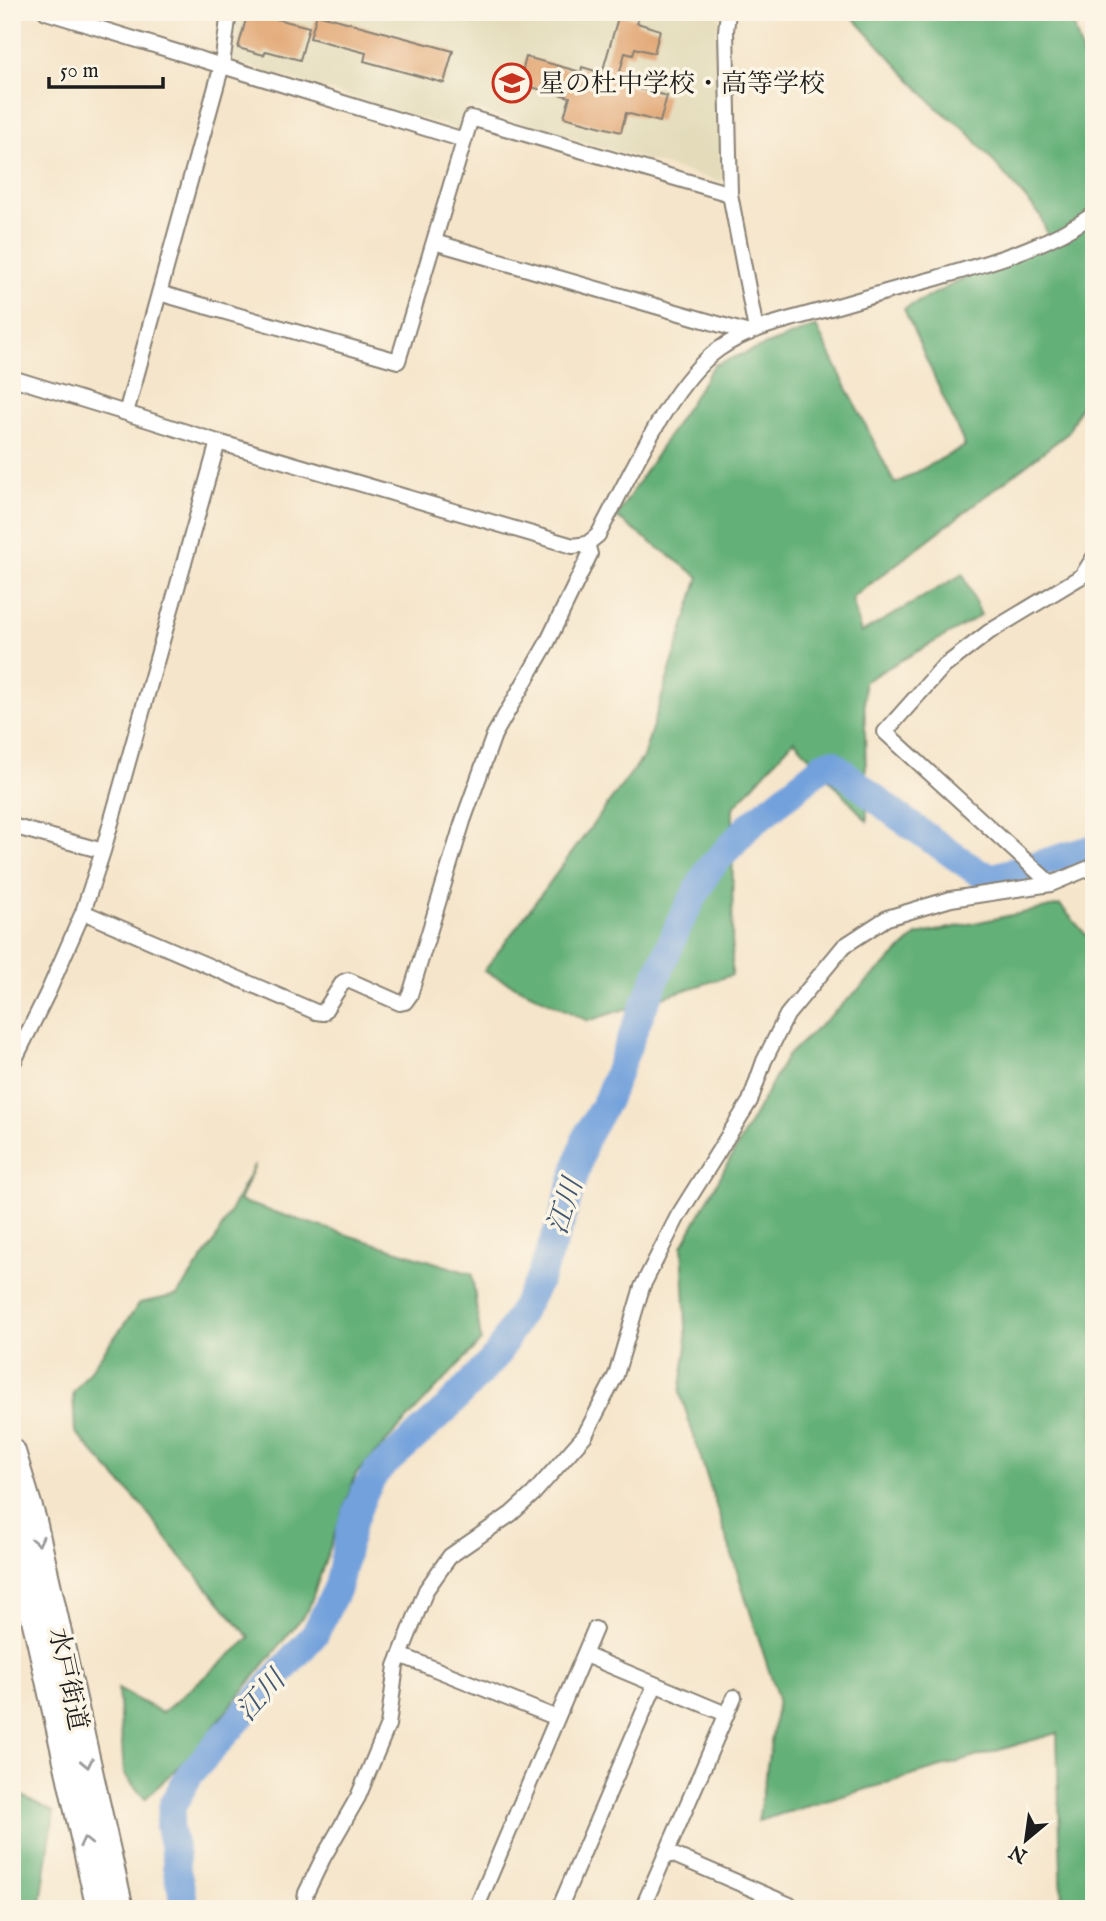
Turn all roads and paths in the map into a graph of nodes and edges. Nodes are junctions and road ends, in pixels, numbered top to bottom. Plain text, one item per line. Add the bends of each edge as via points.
1 (46, 12) edge
2 (229, 12) edge
3 (728, 12) edge
4 (222, 65) junction
5 (464, 140) junction
6 (730, 194) junction
7 (1094, 214) edge
8 (434, 242) junction
9 (159, 293) junction
10 (752, 331) junction
11 (12, 378) edge
12 (126, 413) junction
13 (218, 442) junction
14 (587, 544) junction
15 (1094, 557) edge
16 (12, 826) edge
17 (103, 851) junction
18 (1094, 866) edge
19 (1051, 884) junction
20 (83, 912) junction
21 (12, 1065) edge
22 (12, 1452) edge
23 (12, 1526) edge
24 (596, 1629) dead end
25 (400, 1655) junction
26 (585, 1655) junction
27 (655, 1685) junction
28 (734, 1697) dead end
29 (726, 1714) junction
30 (557, 1717) junction
31 (667, 1852) junction
32 (100, 1909) edge
33 (120, 1909) edge
34 (303, 1909) edge
35 (476, 1909) edge
36 (559, 1909) edge
37 (642, 1909) edge
38 (799, 1909) edge

1 - 4 street
2 - 4 street
3 - 6 street
4 - 5 street
4 - 9 street
5 - 6 street via 471,118
5 - 8 street
6 - 10 street
7 - 10 street via 1040,244 994,260
8 - 9 street via 398,361
8 - 10 street
9 - 12 street
10 - 14 street via 697,369 668,407 598,535
11 - 12 street
12 - 13 street
13 - 14 street via 573,546
13 - 17 street
14 - 20 street via 590,554 547,643 494,735 405,1002 348,980 323,1013 316,1012
15 - 19 street via 1082,576 989,632 942,667 886,732
16 - 17 street
17 - 20 street
18 - 19 street
19 - 25 street via 951,899 887,918 844,946 787,1015 750,1101 678,1216 642,1287 617,1375 585,1435 518,1508 450,1556 426,1590
20 - 21 street
22 -> 33 highway, 水戸街道 via 33,1521
32 -> 23 highway, 水戸街道
24 - 26 street
25 - 30 street
25 - 34 street via 388,1725 358,1797 306,1893
26 - 27 street
26 - 30 street
27 - 29 street
27 - 36 street
28 - 29 street
29 - 31 street
30 - 35 street
31 - 37 street
31 - 38 street

